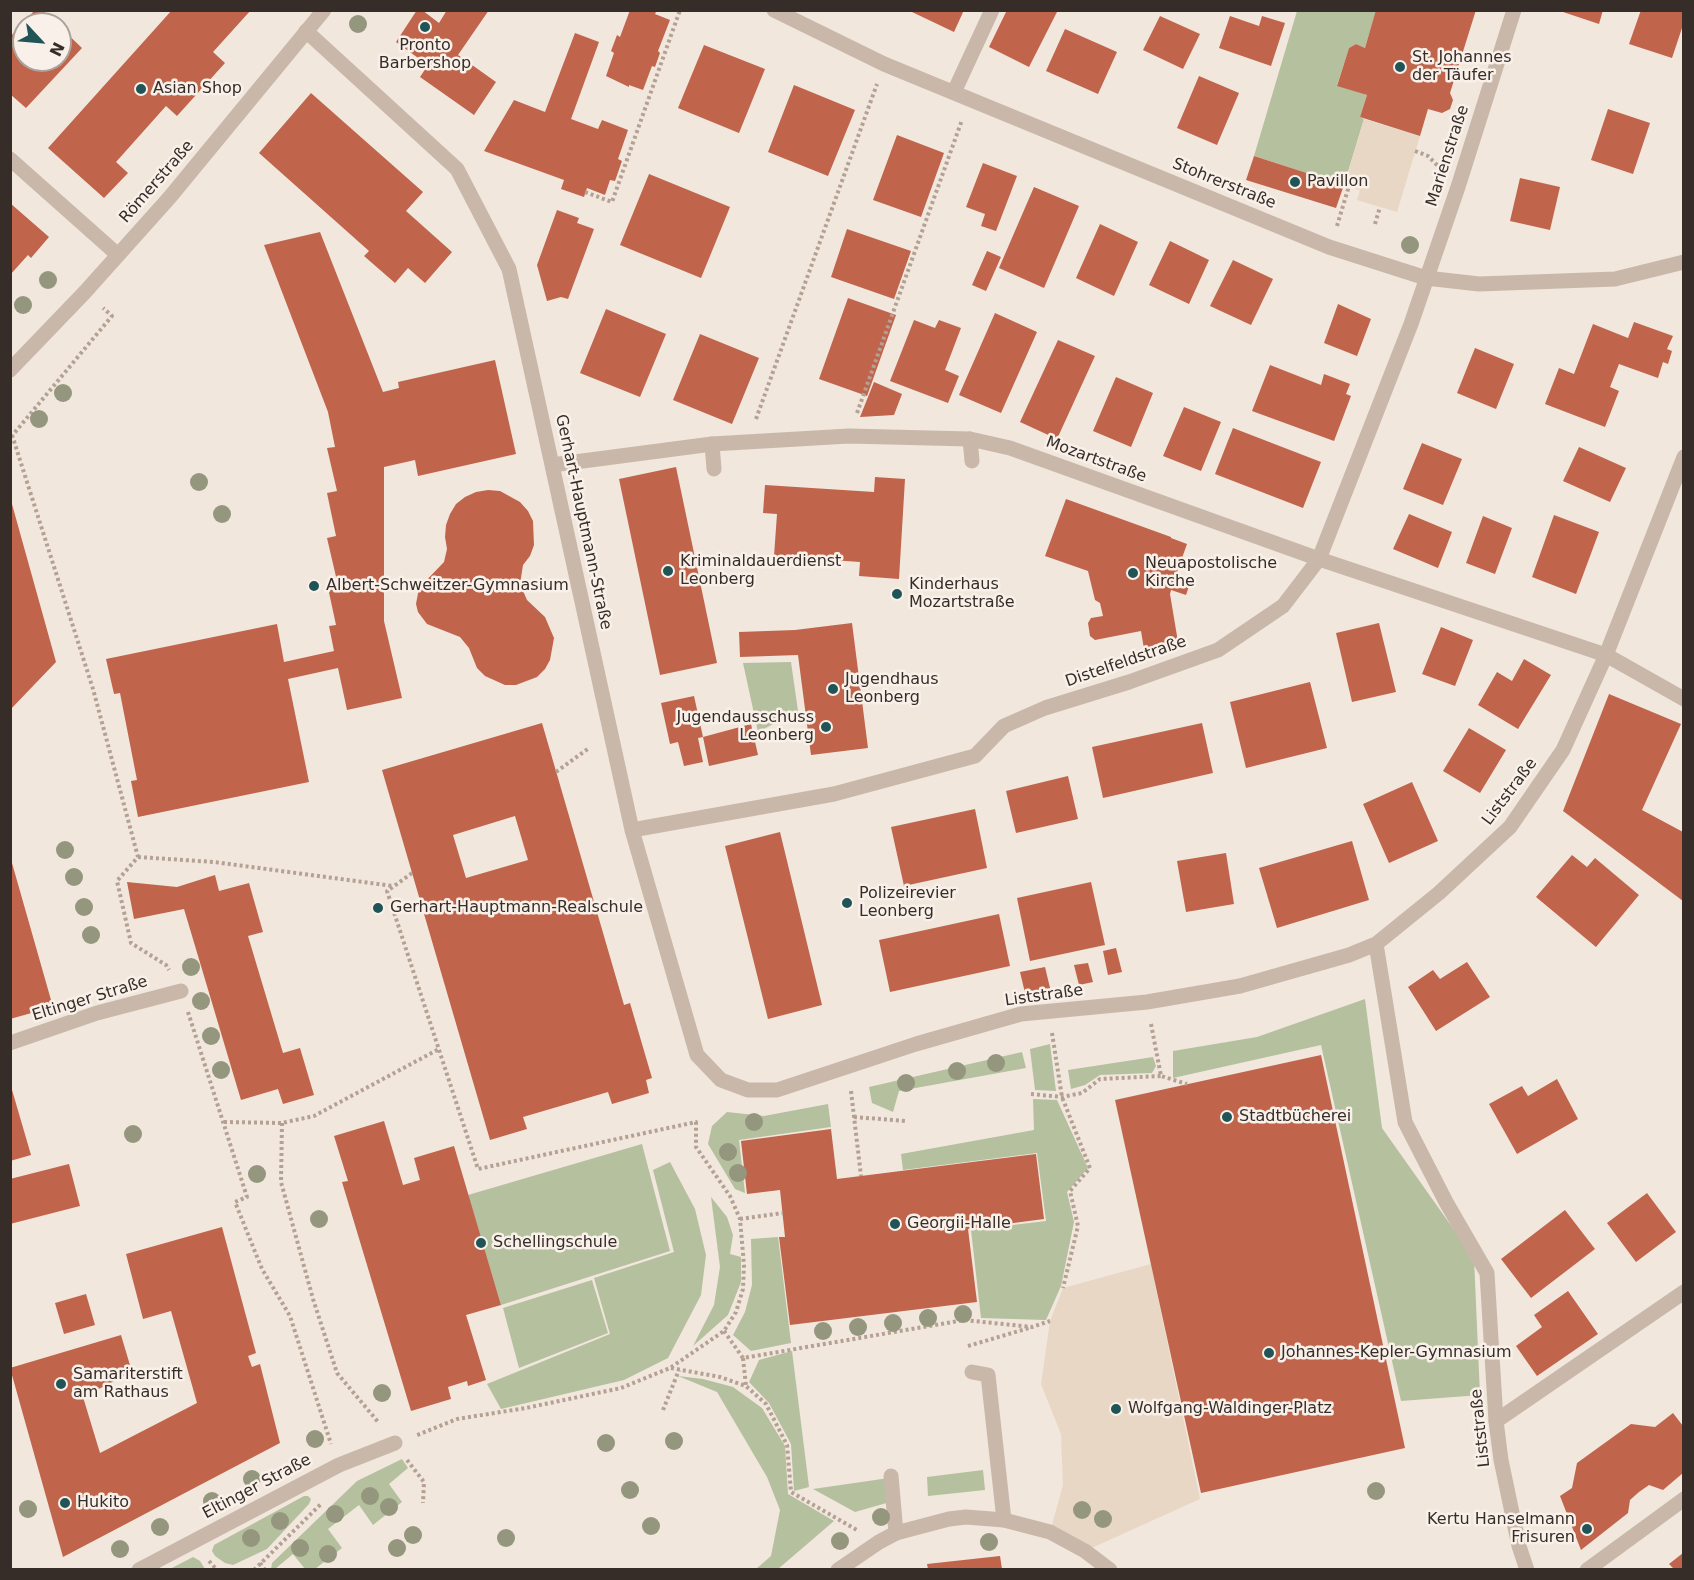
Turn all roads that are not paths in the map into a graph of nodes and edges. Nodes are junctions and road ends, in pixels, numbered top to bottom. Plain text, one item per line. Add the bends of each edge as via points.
1 (324, 10) edge
2 (774, 10) edge
3 (992, 10) edge
4 (1514, 10) edge
5 (306, 31) junction
6 (954, 92) junction
7 (10, 159) edge
8 (118, 255) junction
9 (1683, 262) edge
10 (1426, 278) junction
11 (10, 370) edge
12 (970, 439) junction
13 (712, 444) junction
14 (1683, 457) edge
15 (972, 461) dead end
16 (552, 465) junction
17 (714, 469) dead end
18 (1320, 559) junction
19 (1606, 655) junction
20 (1683, 699) edge
21 (632, 830) junction
22 (1376, 944) junction
23 (181, 992) road end
24 (10, 1043) edge
25 (721, 1080) joint
26 (1683, 1292) edge
27 (972, 1372) dead end
28 (1496, 1421) junction
29 (395, 1443) road end
30 (891, 1476) dead end
31 (1683, 1499) edge
32 (1004, 1520) junction
33 (896, 1533) junction
34 (139, 1569) edge
35 (838, 1569) edge
36 (1110, 1569) edge
37 (1527, 1569) edge
38 (1587, 1569) edge

1 - 5 street, Römerstraße
2 - 6 street, Stohrerstraße via 884,64
3 - 6 street
4 - 10 street, Marienstraße
5 - 8 street, Römerstraße
5 - 16 street, Gerhart-Hauptmann-Straße via 457,169 509,269
6 - 10 street, Stohrerstraße via 1334,249
7 - 8 street
8 - 11 street, Römerstraße
9 - 10 street, Stohrerstraße via 1615,279 1479,284
10 - 18 street, Distelfeldstraße via 1412,324
12 - 13 street, Mozartstraße via 849,436
12 - 15 street
12 - 18 street, Mozartstraße via 1010,448
13 - 16 street, Mozartstraße
13 - 17 street
14 - 19 street, Liststraße
16 - 21 street, Gerhart-Hauptmann-Straße
18 - 19 street, Mozartstraße
18 - 21 street, Distelfeldstraße via 1283,606 1218,650 1129,682 1045,702 1004,726 975,756 834,794
19 - 20 street
19 - 22 street, Liststraße via 1563,750 1510,827 1439,893
21 - 25 street, Gerhart-Hauptmann-Straße via 697,1055
22 - 25 street, Liststraße via 1240,986 1147,1002 1021,1014 777,1090 748,1090
22 - 28 street, Liststraße via 1405,1122 1487,1273
23 - 24 street, Eltinger Straße via 97,1013
26 - 28 street
27 - 32 street via 988,1375
28 - 37 street, Liststraße via 1501,1460
29 - 34 street, Eltinger Straße via 339,1465
30 - 33 street
31 - 38 street
32 - 33 street via 966,1516
32 - 36 street via 1050,1532
33 - 35 street

